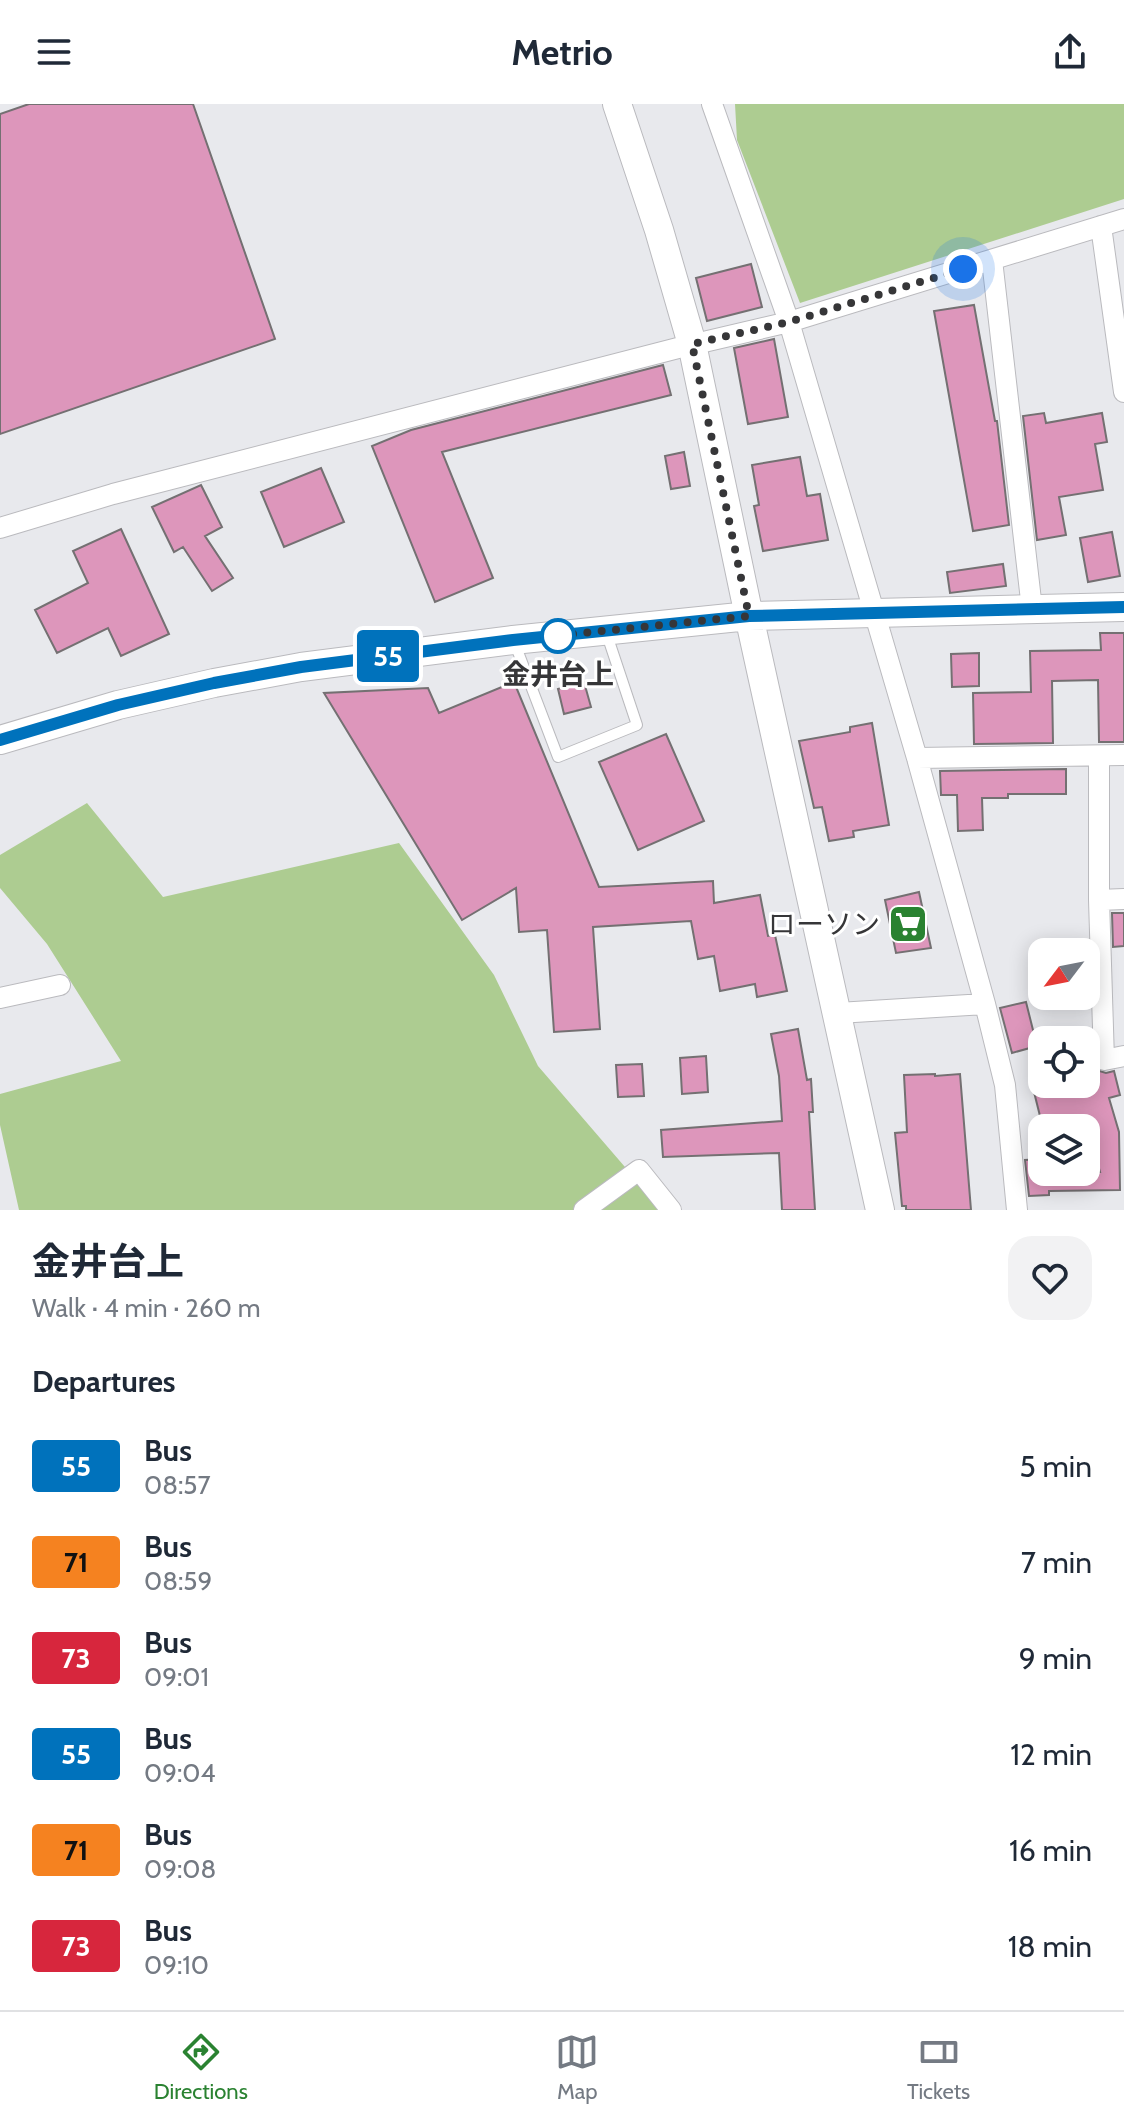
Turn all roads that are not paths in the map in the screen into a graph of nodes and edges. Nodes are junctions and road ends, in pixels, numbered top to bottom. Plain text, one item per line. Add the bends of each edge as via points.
1 (617, 104) edge
2 (712, 104) edge
3 (1124, 219) edge
4 (1101, 226) junction
5 (992, 260) junction
6 (789, 322) junction
7 (692, 344) junction
8 (1124, 392) edge
9 (0, 528) edge
10 (1124, 607) edge
11 (1032, 609) junction
12 (874, 613) junction
13 (749, 616) junction
14 (605, 630) junction
15 (513, 640) junction
16 (0, 740) edge
17 (1124, 755) edge
18 (1099, 756) junction
19 (917, 758) junction
20 (1124, 899) edge
21 (1099, 900) junction
22 (60, 985) dead end
23 (0, 998) edge
24 (985, 1004) junction
25 (838, 1013) junction
26 (1124, 1056) edge
27 (584, 1210) edge
28 (671, 1210) edge
29 (880, 1210) edge
30 (1017, 1210) edge

1 - 7 main road
2 - 6 street
3 - 4 street
4 - 5 street
4 - 8 street
5 - 6 street
5 - 11 street
6 - 7 street
6 - 12 street
7 - 9 street
7 - 13 main road
10 - 11 main road
11 - 12 main road
12 - 13 main road
12 - 19 street
13 - 14 main road
13 - 25 main road
14 - 15 main road
14 - 15 lane via 637,725 558,757
15 - 16 main road via 214,683
17 - 18 street
18 - 19 street
18 - 21 street
19 - 24 street
20 - 21 street
21 - 26 street via 1104,1060
22 - 23 street
24 - 25 street
24 - 30 street via 1005,1085
25 - 29 main road
27 - 28 street via 639,1170

